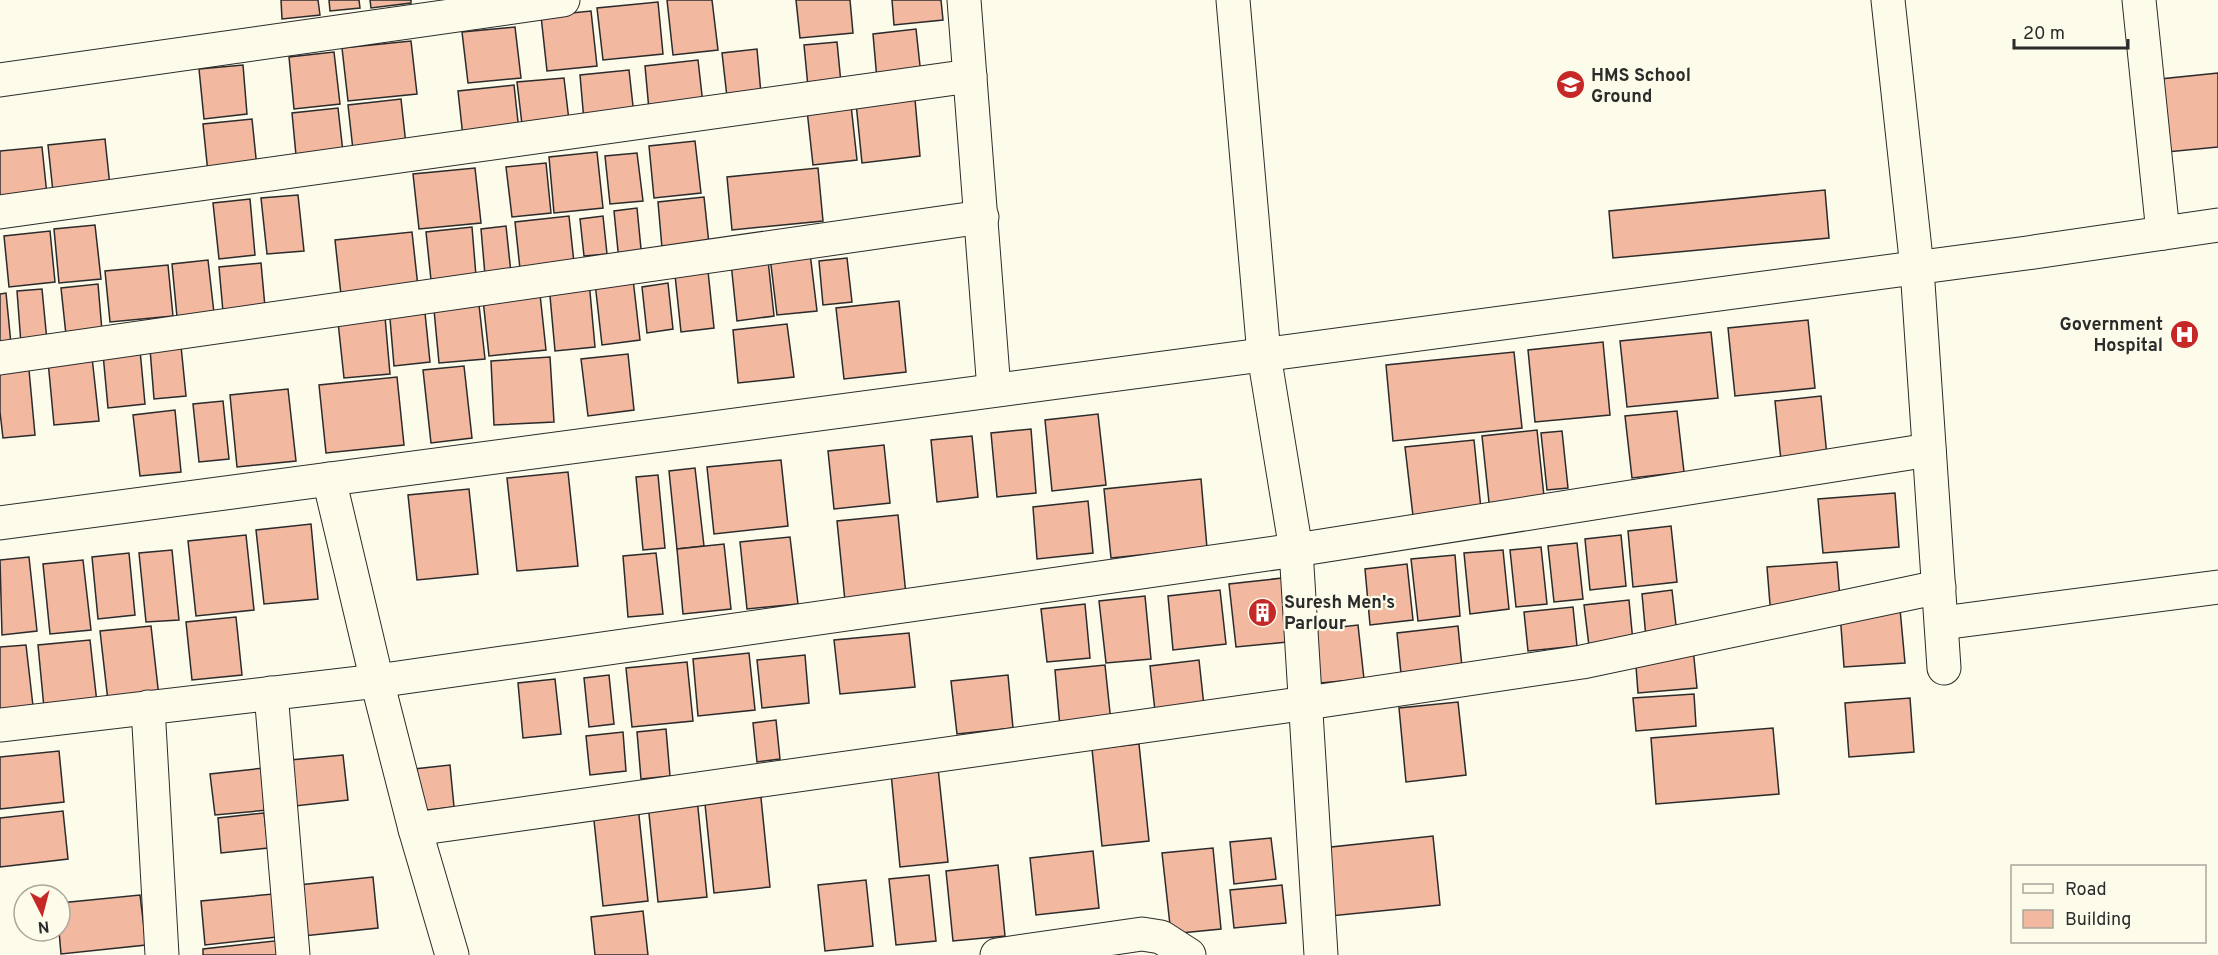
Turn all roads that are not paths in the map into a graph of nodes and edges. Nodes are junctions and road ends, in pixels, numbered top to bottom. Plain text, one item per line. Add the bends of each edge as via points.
1 (563, 0) edge
2 (964, 0) edge
3 (1233, 0) edge
4 (1888, 0) edge
5 (2139, 0) edge
6 (970, 76) junction
7 (0, 80) edge
8 (0, 212) edge
9 (982, 217) junction
10 (2218, 225) edge
11 (2163, 233) junction
12 (1917, 268) junction
13 (1264, 356) junction
14 (0, 357) edge
15 (994, 390) junction
16 (1929, 450) junction
17 (329, 479) junction
18 (0, 523) edge
19 (1296, 550) junction
20 (1939, 587) junction
21 (2218, 587) edge
22 (1942, 623) junction
23 (1944, 668) dead end
24 (377, 681) junction
25 (271, 693) junction
26 (1307, 703) junction
27 (148, 707) junction
28 (0, 725) edge
29 (415, 829) junction
30 (162, 955) edge
31 (293, 955) edge
32 (452, 955) edge
33 (997, 955) edge
34 (1189, 955) edge
35 (1321, 955) edge

1 - 7 street
2 - 6 street
3 - 13 street
4 - 12 street
5 - 11 street
6 - 8 street
6 - 9 street
9 - 14 street
9 - 15 street
10 - 11 street
11 - 12 street
12 - 13 street
12 - 16 street
13 - 15 street
13 - 19 street
15 - 17 street
16 - 19 street
16 - 20 street
17 - 18 street
17 - 24 street
19 - 24 street
19 - 26 street
20 - 22 street
20 - 26 street via 1582,662
21 - 22 street
22 - 23 street
24 - 25 street
24 - 29 street
25 - 27 street
25 - 31 street
26 - 29 street
26 - 35 street
27 - 28 street
27 - 30 street
29 - 32 street
33 - 34 street via 1142,934 1161,936

